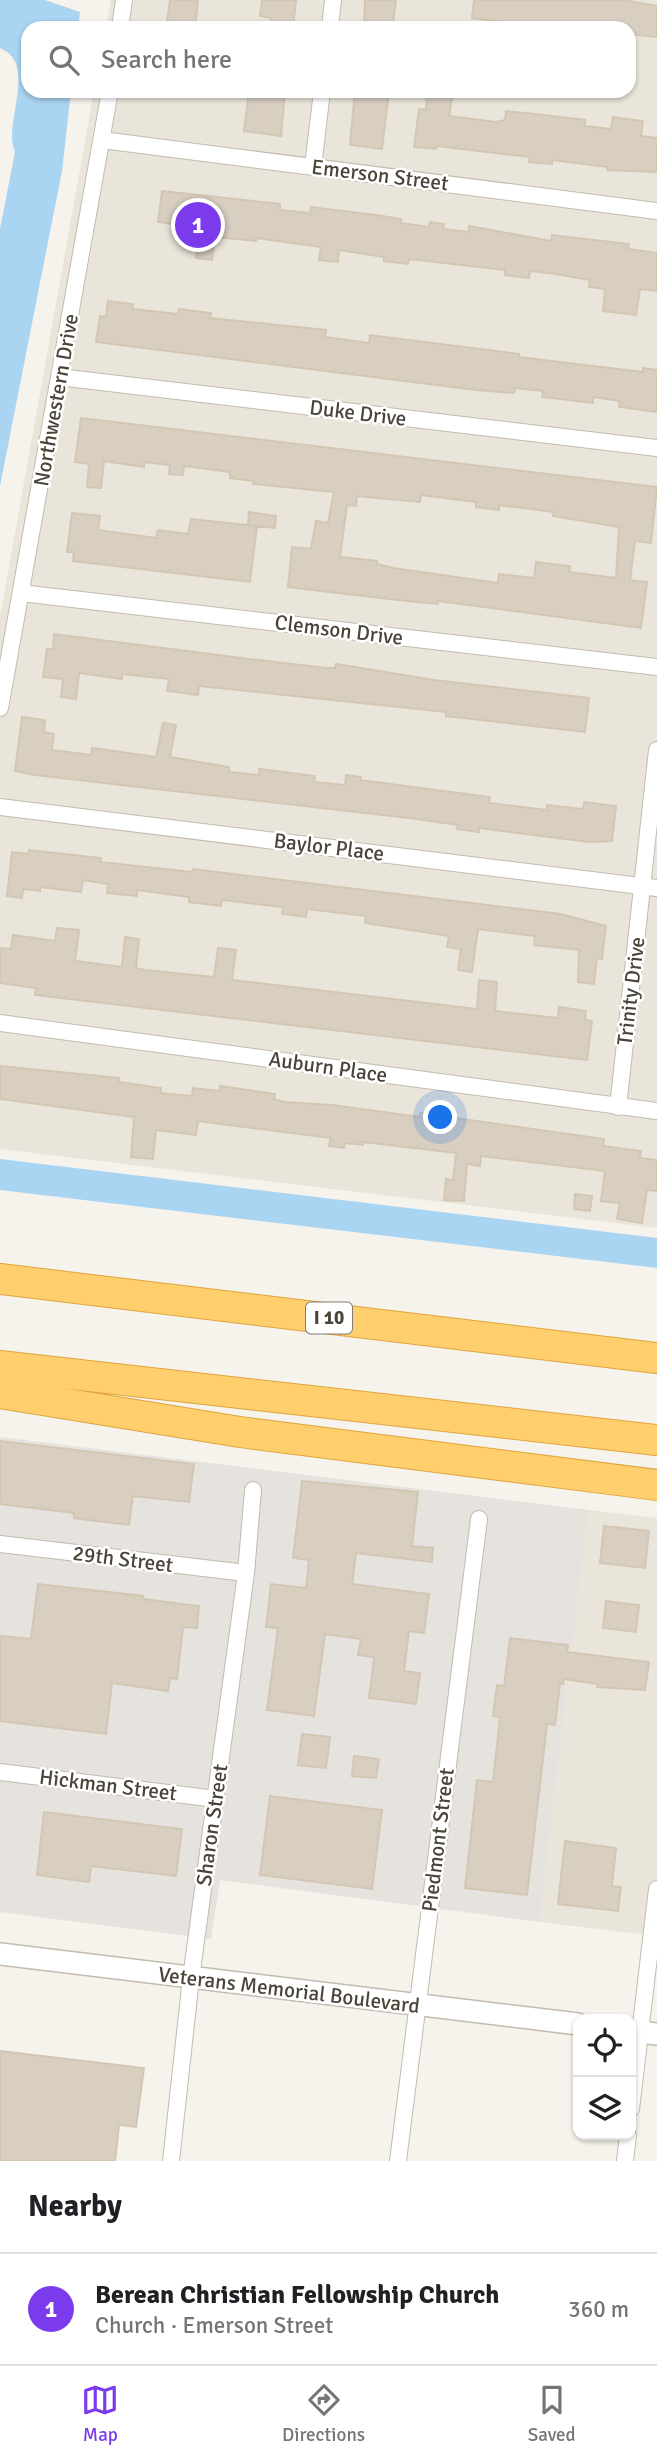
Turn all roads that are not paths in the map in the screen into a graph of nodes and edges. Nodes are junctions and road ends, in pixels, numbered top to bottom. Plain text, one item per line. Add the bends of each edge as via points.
1 (124, 0) edge
2 (333, 0) edge
3 (121, 21) edge
4 (331, 21) edge
5 (109, 98) edge
6 (321, 98) edge
7 (102, 140) junction
8 (313, 167) junction
9 (657, 211) edge
10 (59, 377) junction
11 (657, 448) edge
12 (21, 593) junction
13 (657, 667) edge
14 (0, 708) edge
15 (657, 750) edge
16 (0, 807) edge
17 (650, 887) edge
18 (0, 1023) edge
19 (618, 1107) junction
20 (657, 1111) edge
21 (0, 1279) edge
22 (657, 1358) edge
23 (0, 1366) edge
24 (0, 1393) edge
25 (657, 1440) edge
26 (657, 1485) edge
27 (253, 1490) dead end
28 (479, 1519) dead end
29 (0, 1544) edge
30 (246, 1573) junction
31 (0, 1772) edge
32 (216, 1798) junction
33 (657, 1889) edge
34 (0, 1954) edge
35 (191, 1978) junction
36 (417, 2005) junction
37 (573, 2023) edge
38 (642, 2032) edge
39 (636, 2077) edge
40 (627, 2140) edge
41 (171, 2161) edge
42 (398, 2161) edge
43 (625, 2161) edge

1 - 3 street
2 - 4 street
5 - 7 street, Northwestern Drive
6 - 8 street
7 - 8 street, Emerson Street
7 - 10 street, Northwestern Drive
8 - 9 street, Emerson Street
10 - 11 street, Duke Drive
10 - 12 street, Northwestern Drive
12 - 13 street, Clemson Drive
12 - 14 street, Northwestern Drive
15 - 17 street, Trinity Drive
16 - 17 street, Baylor Place
17 - 19 street, Trinity Drive
18 - 19 street, Auburn Place
19 - 20 street, Auburn Place
21 - 22 highway, I 10
23 - 25 highway
24 - 26 highway via 240,1432
27 - 30 street, Sharon Street
28 - 36 street, Piedmont Street
29 - 30 street, 29th Street
30 - 32 street, Sharon Street
31 - 32 street, Hickman Street
32 - 35 street, Sharon Street
33 - 38 street
34 - 35 street, Veterans Memorial Boulevard
35 - 36 street, Veterans Memorial Boulevard
35 - 41 street, Sharon Street
36 - 37 street, Veterans Memorial Boulevard
36 - 42 street, Piedmont Street
38 - 39 street
40 - 43 street

